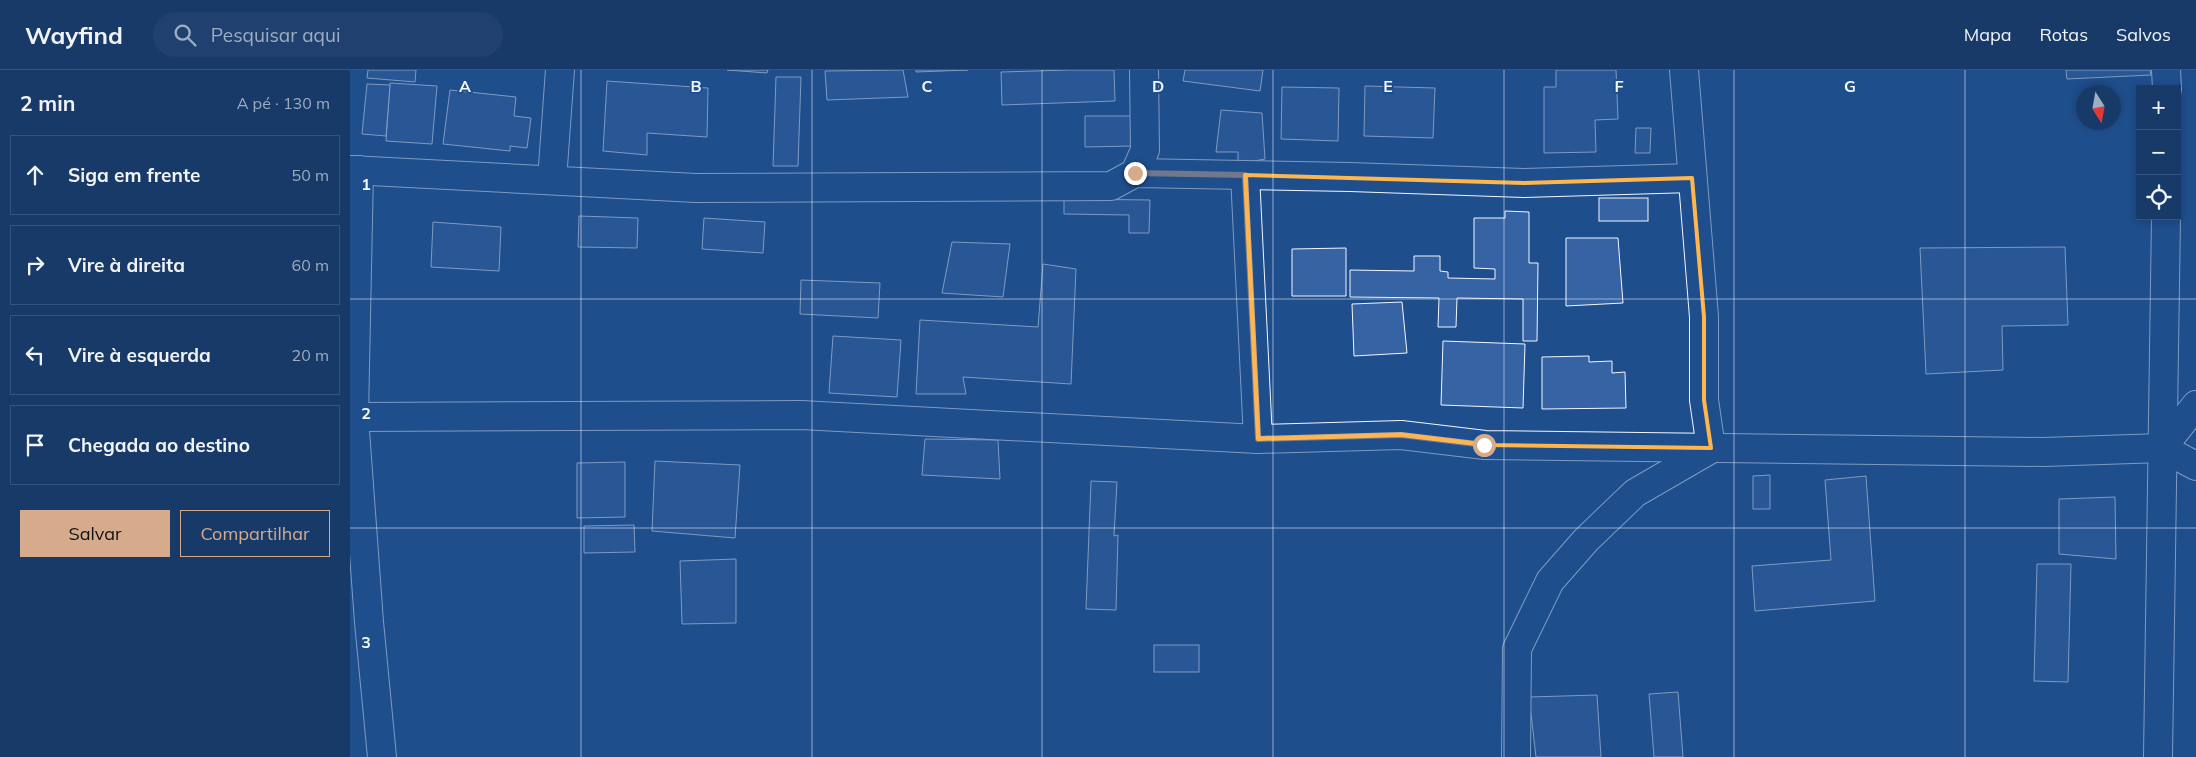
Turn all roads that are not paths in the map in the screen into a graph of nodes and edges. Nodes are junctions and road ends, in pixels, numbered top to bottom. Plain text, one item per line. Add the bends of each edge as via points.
1 (560, 70) edge
2 (1144, 70) edge
3 (1684, 70) edge
4 (2166, 70) edge
5 (2167, 85) edge
6 (354, 170) edge
7 (1135, 173) junction
8 (1245, 175) junction
9 (1692, 178) junction
10 (552, 180) junction
11 (2166, 220) edge
12 (2196, 405) edge
13 (354, 417) junction
14 (1258, 439) junction
15 (1711, 448) junction
16 (2162, 448) junction
17 (2196, 466) edge
18 (350, 598) edge
19 (369, 622) junction
20 (382, 757) edge
21 (1516, 757) edge
22 (2158, 757) edge

1 - 10 street
2 - 7 street via 1145,150
3 - 9 street
4 - 5 street
6 - 10 street
6 - 13 street
7 - 8 street
7 - 10 street via 1111,186 696,188
8 - 9 street via 1524,183
8 - 14 street
9 - 15 street via 1704,317 1704,400
11 - 16 street
12 - 16 street
13 - 14 street via 801,415
13 - 19 street
14 - 15 street via 1401,435 1484,445
15 - 16 street via 2043,452
15 - 21 street via 1635,493 1586,540 1550,581 1517,649
16 - 17 street
16 - 22 street
18 - 19 street
19 - 20 street

